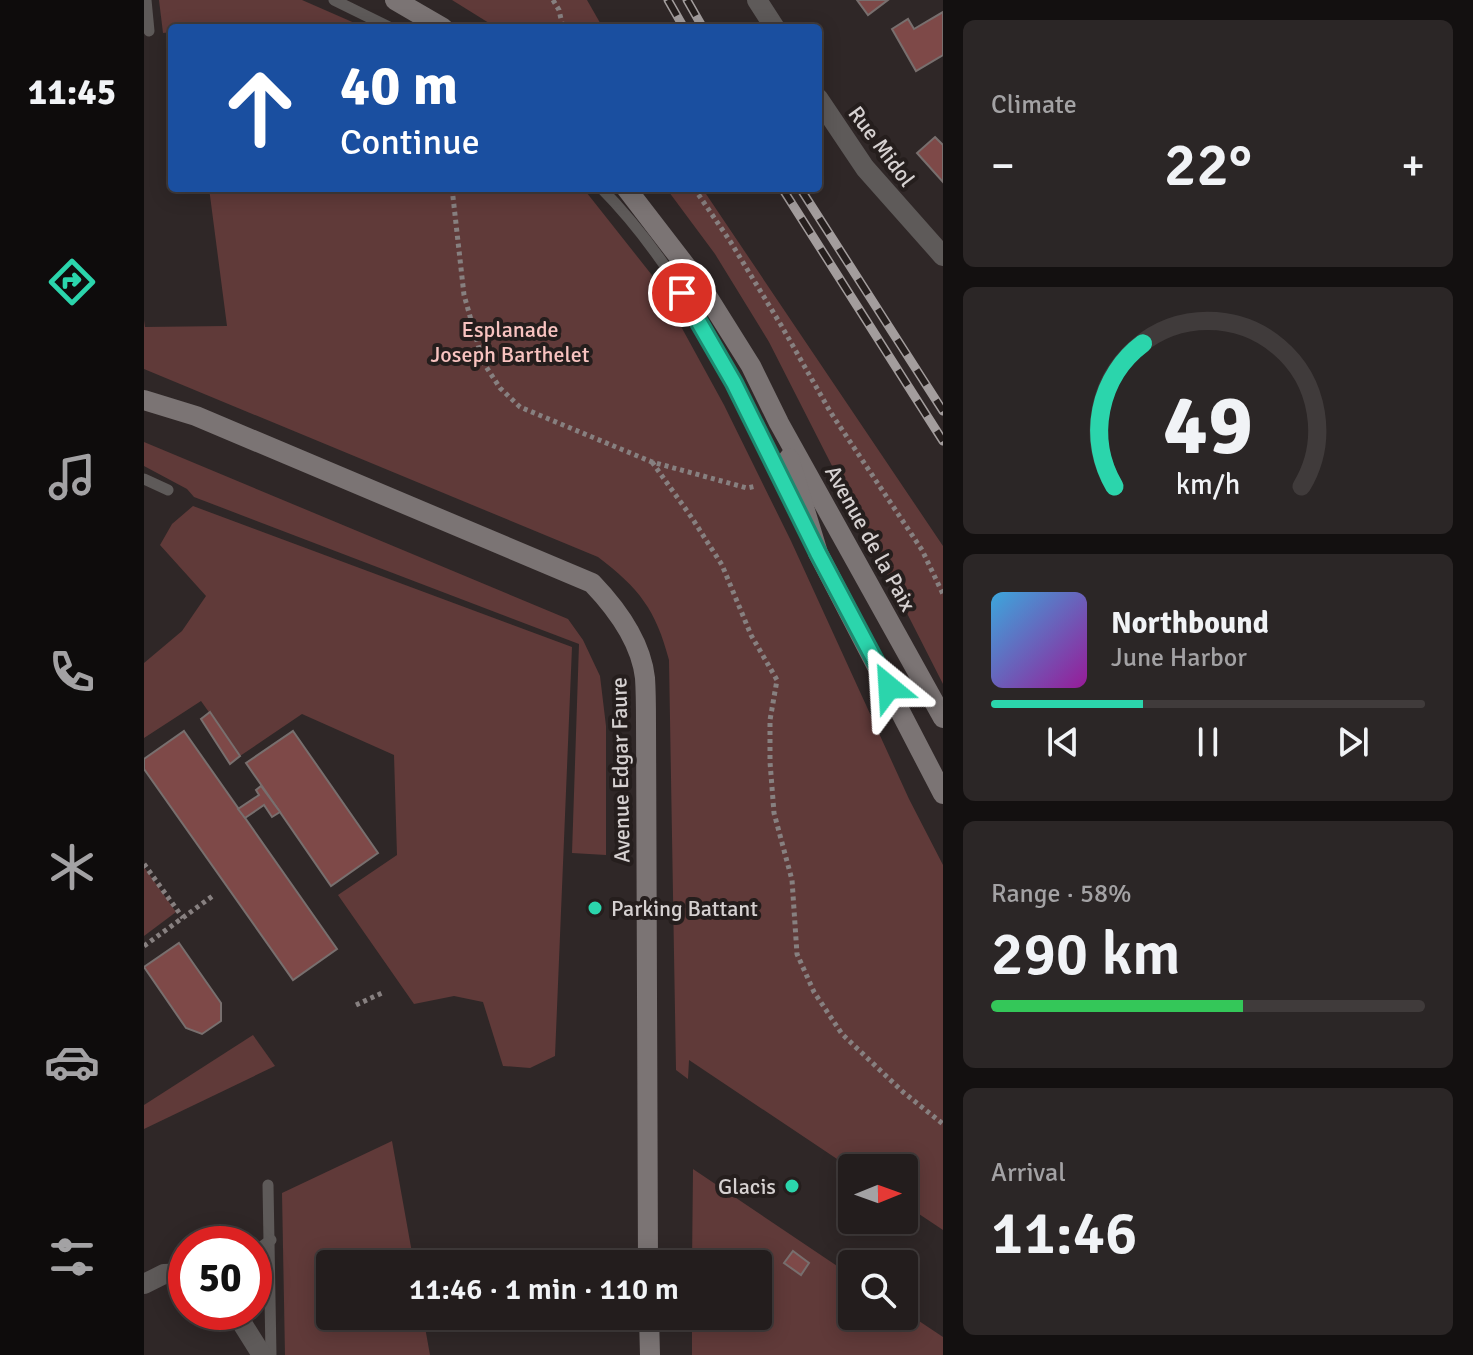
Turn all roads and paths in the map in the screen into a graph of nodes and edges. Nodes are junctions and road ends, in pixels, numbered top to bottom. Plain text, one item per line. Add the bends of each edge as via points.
1 (146, 0) edge
2 (334, 0) edge
3 (395, 0) edge
4 (553, 0) edge
5 (757, 0) edge
6 (383, 24) edge
7 (436, 24) edge
8 (562, 24) edge
9 (772, 24) edge
10 (149, 31) dead end
11 (822, 104) edge
12 (452, 192) edge
13 (604, 192) edge
14 (629, 192) edge
15 (697, 192) edge
16 (943, 256) edge
17 (144, 400) edge
18 (779, 423) junction
19 (652, 462) junction
20 (144, 479) edge
21 (756, 486) dead end
22 (168, 490) dead end
23 (814, 543) junction
24 (943, 594) edge
25 (943, 718) edge
26 (943, 794) edge
27 (144, 864) edge
28 (214, 895) dead end
29 (183, 918) junction
30 (144, 946) edge
31 (384, 992) dead end
32 (356, 1005) dead end
33 (943, 1124) edge
34 (268, 1185) dead end
35 (270, 1226) edge
36 (648, 1250) edge
37 (168, 1274) edge
38 (144, 1284) edge
39 (246, 1330) edge
40 (271, 1330) edge
41 (649, 1330) edge
42 (262, 1355) edge
43 (271, 1355) edge
44 (650, 1355) edge

1 - 10 lane
2 - 6 lane
3 - 7 main road
4 - 8 path
5 - 9 street
11 - 16 street, Rue Midol via 865,168
12 - 19 path via 464,295 483,362 500,388 520,407
13 - 23 lane via 670,270
14 - 18 main road, Avenue de la Paix via 719,312
15 - 24 path via 831,413 922,550
17 - 36 main road, Avenue Edgar Faure via 196,416 592,583 611,603 645,674
18 - 23 main road, Avenue de la Paix
18 - 25 main road, Avenue de la Paix
19 - 21 path
19 - 33 path via 722,565 751,635 777,680 770,762 776,826 792,880 797,954 842,1034
20 - 22 lane
23 - 26 main road, Avenue de la Paix
27 - 29 path
28 - 29 path
29 - 30 path
31 - 32 path
34 - 35 lane
37 - 38 street
39 - 42 street
40 - 43 lane
41 - 44 main road

